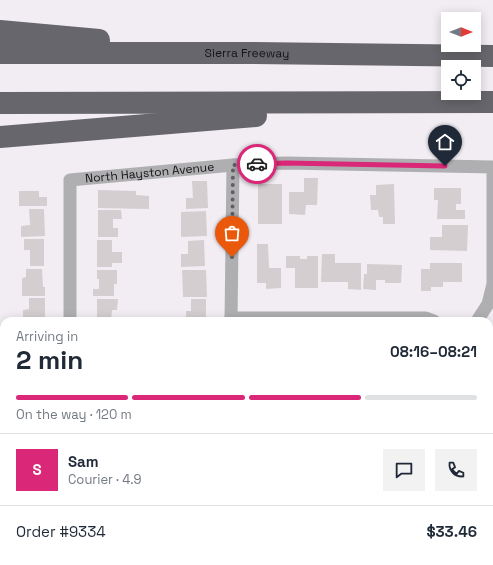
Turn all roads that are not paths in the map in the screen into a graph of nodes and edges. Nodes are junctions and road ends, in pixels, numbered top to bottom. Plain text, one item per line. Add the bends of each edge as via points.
1 (0, 31) edge
2 (0, 53) edge
3 (250, 53) junction
4 (493, 56) edge
5 (423, 102) junction
6 (493, 102) edge
7 (0, 103) edge
8 (0, 137) edge
9 (233, 165) junction
10 (493, 167) edge
11 (493, 175) edge
12 (70, 317) edge
13 (231, 317) edge
14 (480, 317) edge

1 - 3 highway
2 - 3 highway, Sierra Freeway
3 - 4 highway, Sierra Freeway
5 - 6 highway
5 - 7 highway
5 - 8 highway
9 - 10 street, North Hayston Avenue via 286,163
9 - 12 street, North Hayston Avenue via 70,180
9 - 13 street
11 - 14 street via 493,284 488,304

